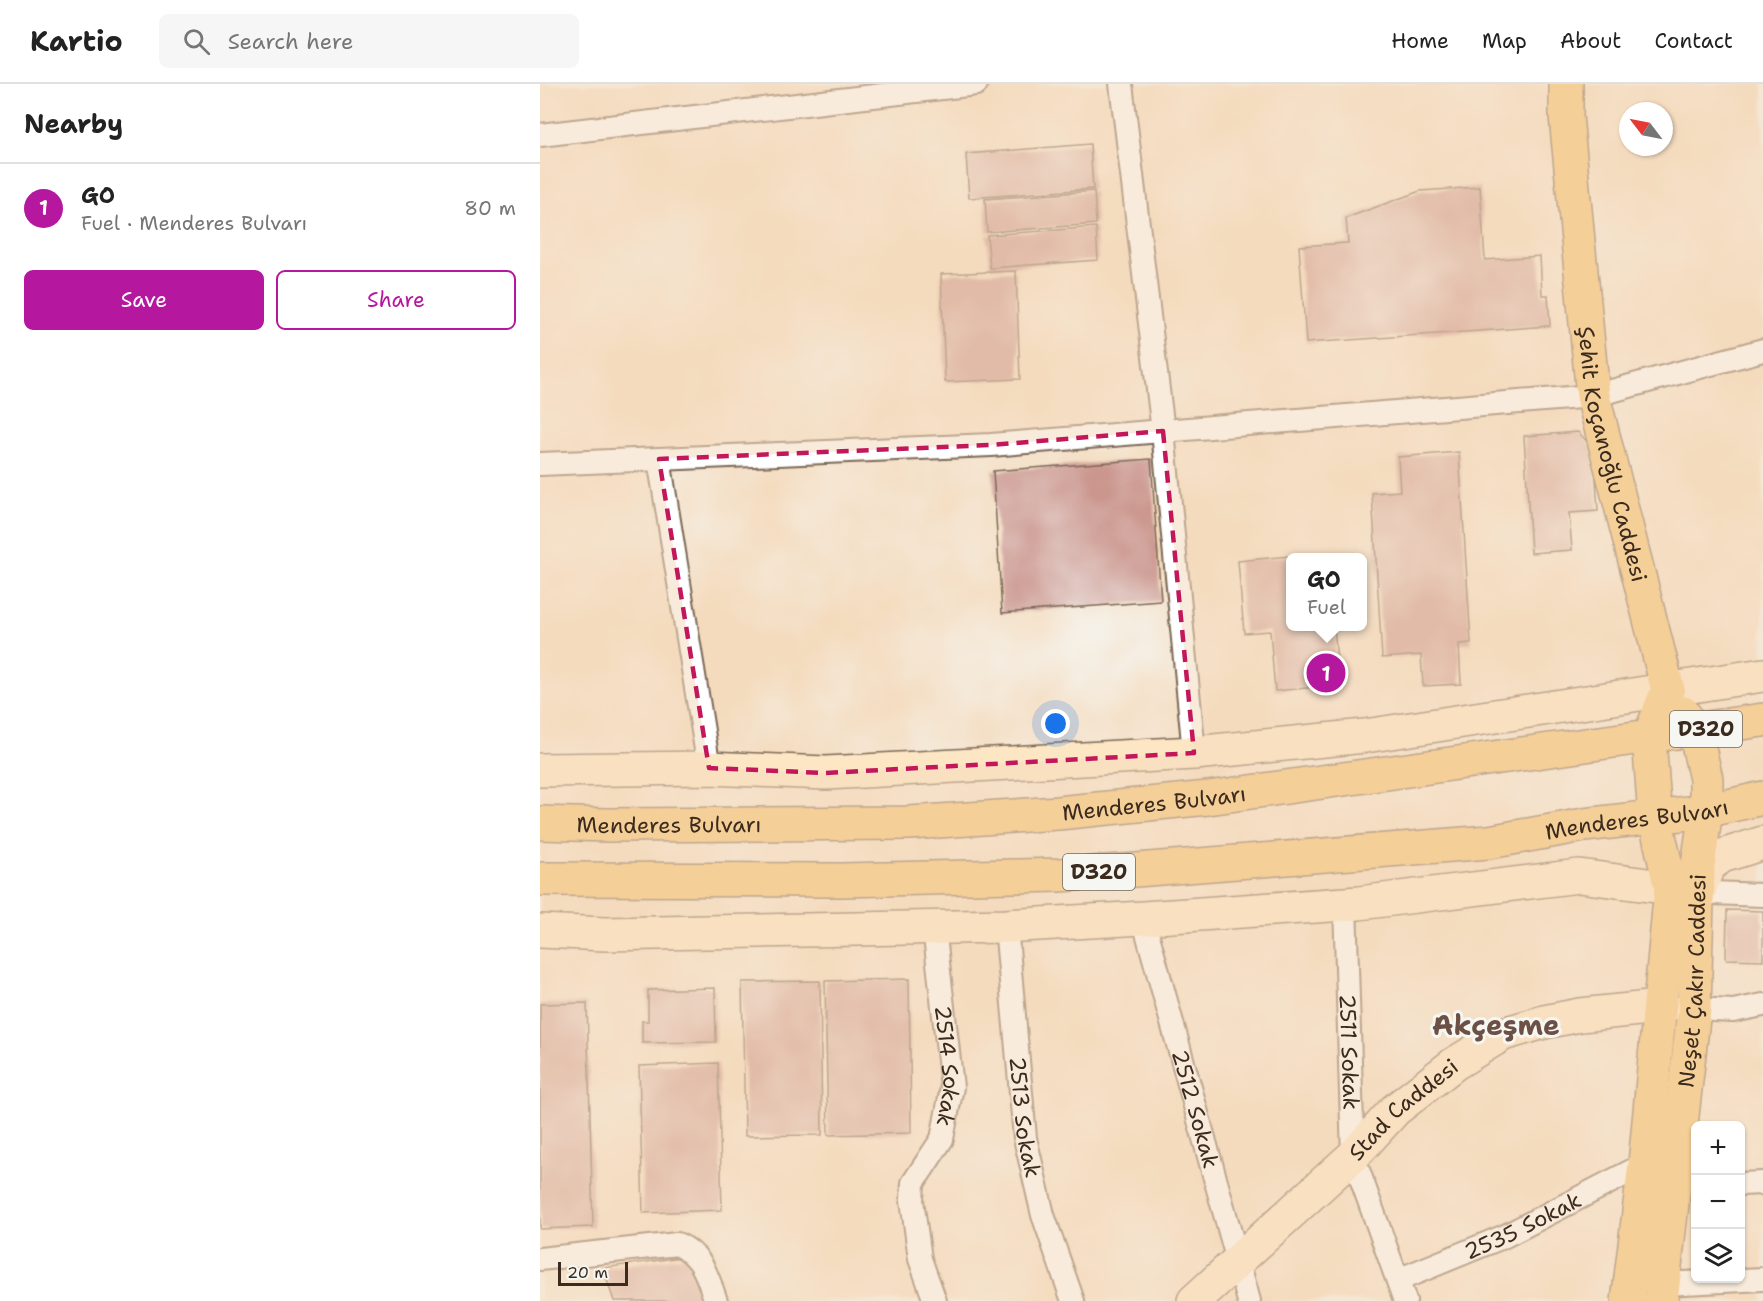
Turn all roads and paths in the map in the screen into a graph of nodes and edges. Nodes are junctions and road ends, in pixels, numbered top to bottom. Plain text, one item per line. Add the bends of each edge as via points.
1 (976, 84) edge
2 (1121, 84) edge
3 (1566, 84) edge
4 (540, 135) edge
5 (1763, 350) edge
6 (1593, 396) junction
7 (1163, 431) junction
8 (659, 459) junction
9 (540, 464) edge
10 (1763, 675) edge
11 (1668, 690) junction
12 (1763, 720) edge
13 (1695, 731) junction
14 (1649, 738) junction
15 (1194, 753) junction
16 (709, 768) junction
17 (540, 770) edge
18 (1763, 798) edge
19 (1706, 811) junction
20 (1655, 818) junction
21 (540, 823) edge
22 (1763, 843) edge
23 (540, 879) edge
24 (1684, 891) junction
25 (1763, 896) edge
26 (1345, 904) junction
27 (1143, 918) junction
28 (1006, 926) junction
29 (934, 927) junction
30 (540, 931) edge
31 (1763, 1005) edge
32 (1659, 1007) junction
33 (1694, 1010) junction
34 (1353, 1156) junction
35 (1645, 1164) junction
36 (1763, 1182) edge
37 (1745, 1184) edge
38 (1685, 1186) edge
39 (540, 1259) edge
40 (1236, 1261) junction
41 (1763, 1279) edge
42 (1401, 1291) edge
43 (1663, 1292) edge
44 (716, 1301) edge
45 (934, 1301) edge
46 (1073, 1301) edge
47 (1194, 1301) edge
48 (1249, 1301) edge
49 (1628, 1301) edge

1 - 4 street
2 - 7 street
3 - 6 main road, Şehit Koçanoğlu Caddesi
5 - 6 street
6 - 7 street
6 - 11 main road, Şehit Koçanoğlu Caddesi
7 - 8 street via 991,445
7 - 15 street
8 - 9 street
8 - 16 street
10 - 11 main road
11 - 13 main road, Şehit Koçanoğlu Caddesi
11 - 14 main road
11 - 15 main road via 1365,736
12 - 13 main road, Menderes Bulvarı / D320
13 - 14 main road, Menderes Bulvarı / D320
13 - 19 main road, Neşet Çakır Caddesi via 1706,779
14 - 20 main road
14 - 21 main road, Menderes Bulvarı / D320 via 1208,798 1058,813 909,823
15 - 16 main road via 826,773
16 - 17 main road
18 - 19 main road, Menderes Bulvarı / D320
19 - 20 main road, Menderes Bulvarı / D320
19 - 24 main road, Neşet Çakır Caddesi via 1698,865
20 - 23 main road, Menderes Bulvarı / D320 via 1584,825 1489,842 1059,875 842,880
20 - 24 main road, Neşet Çakır Caddesi
22 - 24 main road via 1722,856
24 - 25 street
24 - 26 main road via 1579,876
24 - 32 main road, Neşet Çakır Caddesi
24 - 33 main road, Neşet Çakır Caddesi
26 - 27 main road
26 - 34 street, 2511 Sokak
27 - 28 main road
27 - 40 street, 2512 Sokak
28 - 29 main road
28 - 46 street, 2513 Sokak via 1025,1138 1043,1215
29 - 30 main road via 605,934
29 - 45 street, 2514 Sokak via 952,1087 942,1139 914,1183 912,1200 920,1259
31 - 33 street via 1733,1011
32 - 33 street
32 - 34 main road, Stad Caddesi via 1580,1015 1503,1034 1454,1064 1395,1110
32 - 35 main road, Neşet Çakır Caddesi
33 - 38 main road, Neşet Çakır Caddesi
34 - 40 main road, Stad Caddesi
34 - 42 street, 2511 Sokak
35 - 42 street, 2535 Sokak
35 - 49 main road, Neşet Çakır Caddesi
36 - 37 street
38 - 43 main road, Neşet Çakır Caddesi
39 - 44 street via 677,1244 692,1250 702,1264
40 - 47 main road, Stad Caddesi
40 - 48 street, 2512 Sokak
41 - 43 street

